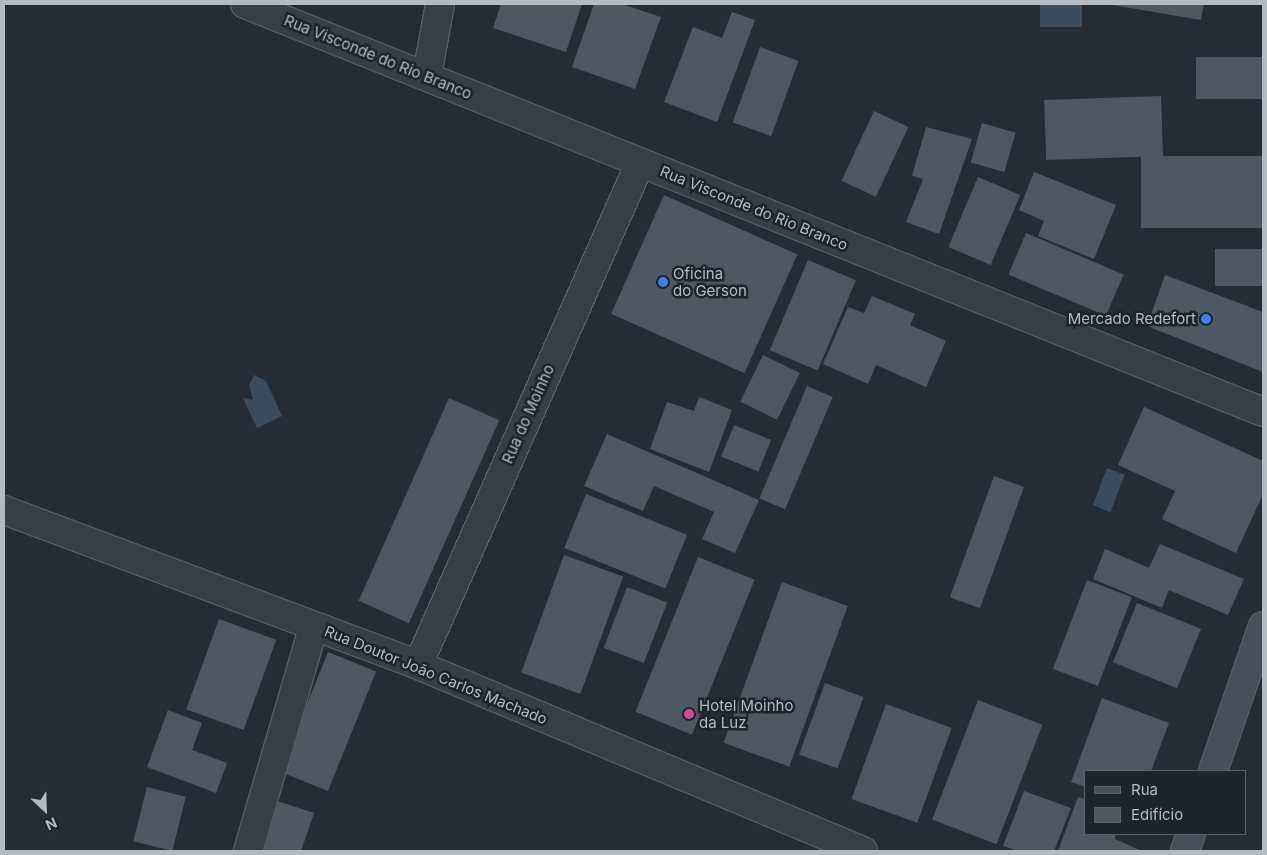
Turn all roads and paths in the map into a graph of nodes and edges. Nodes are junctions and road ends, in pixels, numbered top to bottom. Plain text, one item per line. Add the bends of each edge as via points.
1 (245, 4) edge
2 (440, 4) edge
3 (427, 75) junction
4 (640, 163) junction
5 (1263, 412) edge
6 (4, 510) edge
7 (314, 626) junction
8 (1263, 626) edge
9 (418, 665) junction
10 (1213, 770) edge
11 (1191, 835) edge
12 (248, 851) edge
13 (863, 851) edge
14 (1185, 851) edge

1 - 3 street, Rua Visconde do Rio Branco
2 - 3 street
3 - 4 street, Rua Visconde do Rio Branco
4 - 5 street, Rua Visconde do Rio Branco
4 - 9 street, Rua do Moinho
6 - 7 street, Rua Doutor João Carlos Machado
7 - 9 street, Rua Doutor João Carlos Machado
7 - 12 street
8 - 10 main road
9 - 13 street, Rua Doutor João Carlos Machado
11 - 14 main road

